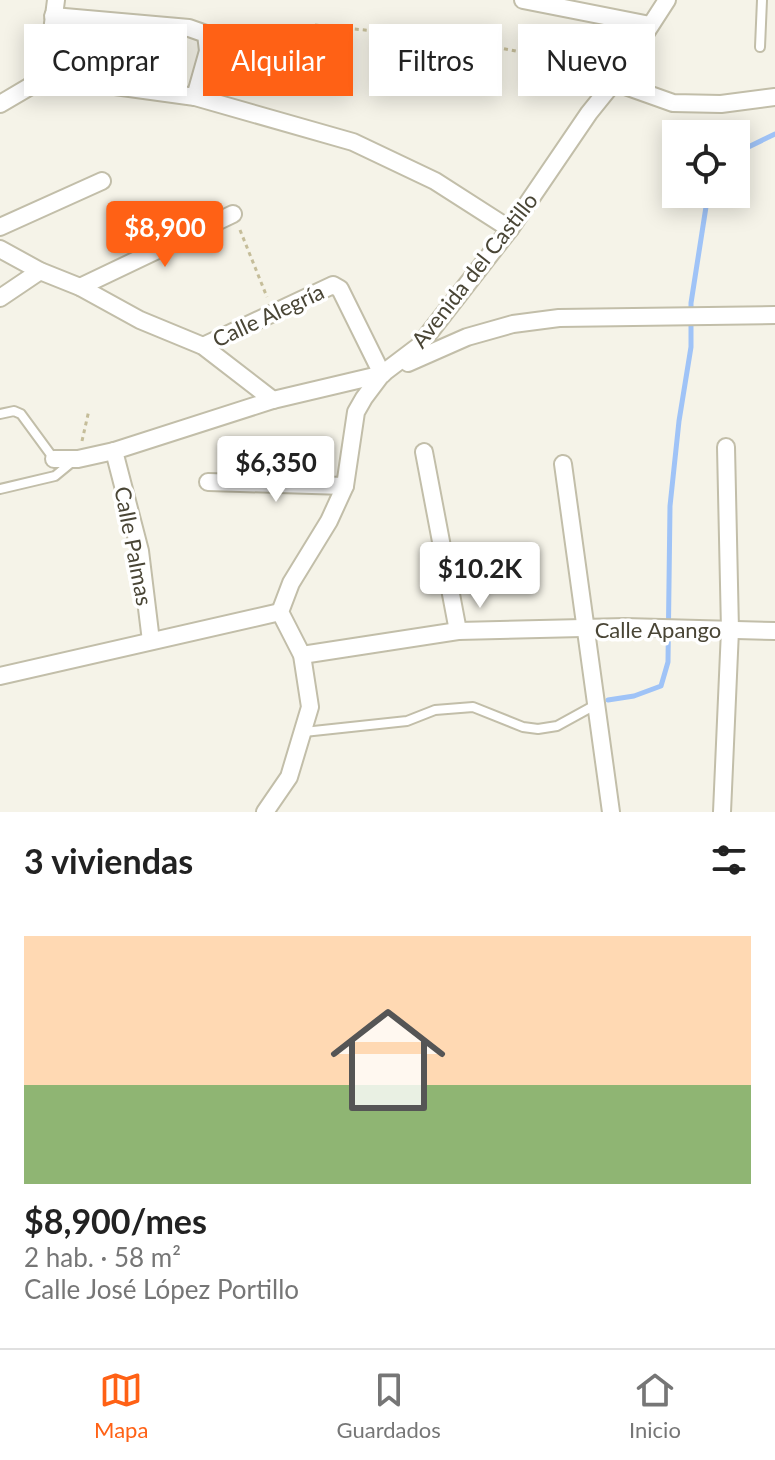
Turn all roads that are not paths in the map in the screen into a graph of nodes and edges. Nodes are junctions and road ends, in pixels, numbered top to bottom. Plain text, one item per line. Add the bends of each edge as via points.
1 (523, 0) edge
2 (667, 0) edge
3 (762, 0) edge
4 (561, 4) edge
5 (54, 8) edge
6 (646, 24) edge
7 (651, 24) edge
8 (760, 47) dead end
9 (24, 90) edge
10 (655, 95) edge
11 (187, 96) edge
12 (602, 96) edge
13 (195, 97) junction
14 (775, 97) edge
15 (0, 104) edge
16 (102, 181) dead end
17 (233, 214) road end
18 (0, 227) edge
19 (510, 229) junction
20 (0, 249) edge
21 (40, 271) junction
22 (80, 287) junction
23 (0, 298) edge
24 (775, 315) edge
25 (203, 346) junction
26 (382, 374) junction
27 (273, 400) junction
28 (0, 414) edge
29 (726, 447) dead end
30 (114, 451) junction
31 (424, 452) dead end
32 (54, 459) joint
33 (77, 459) junction
34 (563, 464) dead end
35 (208, 482) dead end
36 (345, 486) junction
37 (0, 489) edge
38 (280, 612) junction
39 (588, 629) junction
40 (730, 630) junction
41 (458, 631) junction
42 (775, 631) edge
43 (151, 641) junction
44 (302, 655) junction
45 (0, 676) edge
46 (598, 704) junction
47 (304, 732) junction
48 (265, 812) edge
49 (611, 812) edge
50 (722, 812) edge

1 - 4 street
2 - 7 street, Avenida del Castillo
3 - 8 lane
4 - 6 street
5 - 13 street via 206,34 208,51
9 - 15 street
10 - 14 street via 673,103 721,104
11 - 13 street
12 - 19 street, Avenida del Castillo
13 - 19 street via 353,142 435,181
16 - 18 street
17 - 22 street
19 - 26 street, Avenida del Castillo via 419,346
20 - 21 street
21 - 22 street
21 - 23 street
22 - 25 street
24 - 26 street via 559,318 513,324 467,337
25 - 26 street, Calle Alegría via 333,285 340,289
25 - 27 street
26 - 27 street
26 - 36 street, Avenida del Castillo via 356,412
27 - 30 street
28 - 32 lane via 21,414
29 - 40 street
30 - 33 street
30 - 43 street, Calle Palmas via 140,551
31 - 41 street
32 - 33 street
33 - 37 lane via 55,476
34 - 39 street
35 - 36 street
36 - 38 street, Avenida del Castillo
38 - 43 street
38 - 44 street
39 - 40 street, Calle Apango
39 - 41 street, Calle Apango
39 - 46 street
40 - 42 street, Calle Apango
40 - 50 street
41 - 44 street, Calle Apango
43 - 45 street
44 - 47 street via 310,707
46 - 47 lane via 557,726 538,729 473,707 435,710 407,721
46 - 49 street
47 - 48 street via 289,777

